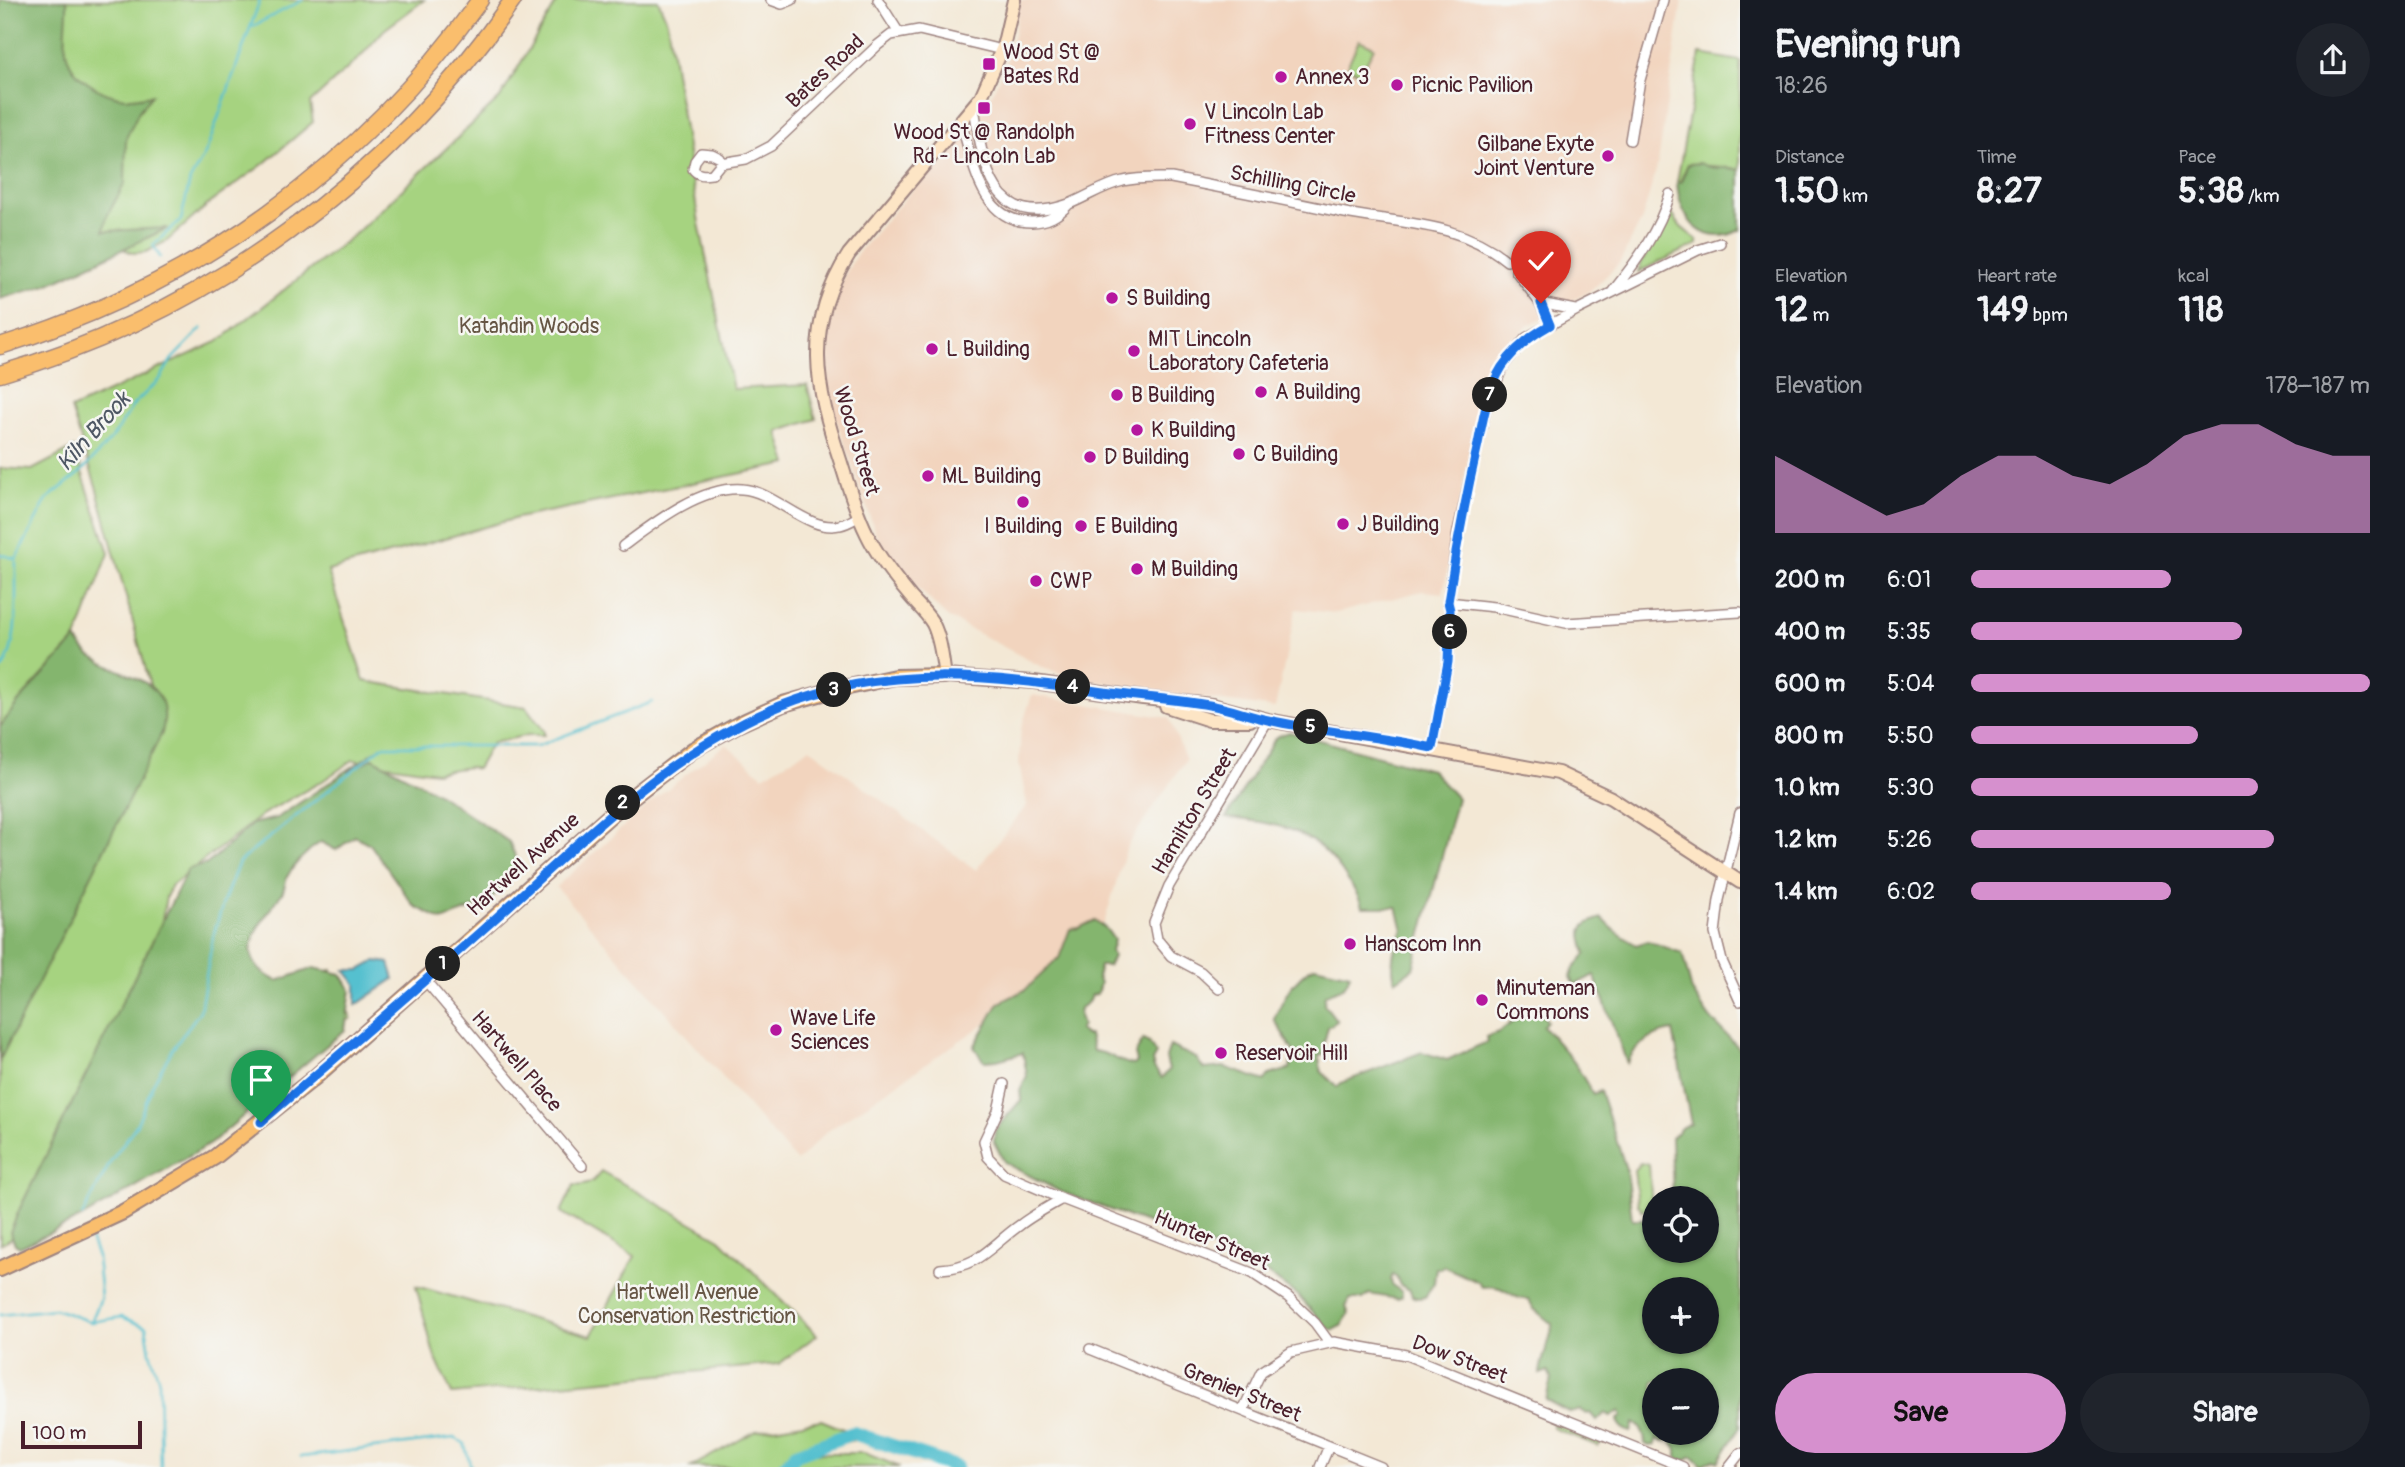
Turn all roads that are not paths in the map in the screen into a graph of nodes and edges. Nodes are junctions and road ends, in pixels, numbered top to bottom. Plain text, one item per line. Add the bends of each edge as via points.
1 (480, 0) edge
2 (513, 0) edge
3 (771, 0) edge
4 (792, 0) edge
5 (878, 0) edge
6 (1014, 0) edge
7 (1663, 0) edge
8 (899, 33) junction
9 (1002, 50) junction
10 (974, 107) junction
11 (961, 123) junction
12 (1630, 139) dead end
13 (721, 163) dead end
14 (1670, 194) dead end
15 (1069, 204) junction
16 (1720, 243) dead end
17 (1507, 261) dead end
18 (1516, 271) dead end
19 (1611, 293) junction
20 (1541, 303) junction
21 (1577, 310) junction
22 (1550, 325) junction
23 (0, 346) edge
24 (0, 374) edge
25 (860, 516) junction
26 (623, 546) dead end
27 (1448, 602) junction
28 (1740, 612) edge
29 (945, 676) junction
30 (1143, 698) junction
31 (1268, 720) junction
32 (1432, 748) junction
33 (1740, 813) edge
34 (1727, 873) junction
35 (1740, 882) edge
36 (425, 981) junction
37 (1219, 989) dead end
38 (1740, 1002) edge
39 (1004, 1084) dead end
40 (582, 1166) dead end
41 (1062, 1199) junction
42 (0, 1269) edge
43 (940, 1269) dead end
44 (1329, 1342) junction
45 (1090, 1349) dead end
46 (1242, 1410) junction
47 (1329, 1446) junction
48 (1740, 1452) edge
49 (1320, 1467) edge
50 (1381, 1467) edge
51 (1683, 1467) edge
52 (1729, 1467) edge

1 - 23 highway via 380,120 326,170 259,220 152,285
2 - 24 highway via 411,126 291,230 168,307 84,345
3 - 4 street via 782,4
5 - 8 street
6 - 9 street, Wood Street
7 - 12 street via 1640,80
8 - 9 street via 919,30
8 - 13 street, Bates Road via 878,45 772,146 746,159
9 - 10 street, Wood Street
10 - 11 street, Wood Street
10 - 15 street, Schilling Circle via 988,168 1003,198 1028,210
11 - 15 street, Schilling Circle via 979,181 999,211 1010,218 1040,222 1054,218
11 - 25 street, Wood Street via 864,233 825,299 818,341 820,392
14 - 19 street via 1654,235
15 - 17 street, Schilling Circle via 1122,181 1171,178 1439,228 1488,246
16 - 19 street
18 - 20 street
19 - 21 street
20 - 21 street
20 - 22 street
21 - 22 street
22 - 27 street via 1526,338 1498,374 1458,531
25 - 26 street via 839,526 817,523 759,492 739,488 682,505
25 - 29 street, Wood Street via 882,558 932,622
27 - 28 street via 1566,623
27 - 32 street via 1448,662
29 - 30 street, Hartwell Avenue via 1034,682
29 - 36 main road, Hartwell Avenue via 895,677 783,704 694,749 616,810
30 - 31 street, Hartwell Avenue via 1212,705
30 - 31 street, Hartwell Avenue via 1209,720
31 - 32 street
31 - 37 street, Hamilton Street via 1169,886 1154,923 1157,939 1171,956
32 - 34 street via 1576,780
33 - 34 street
34 - 35 street
34 - 38 street via 1715,933
36 - 40 street, Hartwell Place
36 - 42 main road, Hartwell Avenue via 215,1157 123,1212
39 - 41 street, Hunter Street via 985,1141 988,1157 1004,1174
41 - 43 street via 1018,1226 986,1255 957,1268
41 - 44 street, Hunter Street via 1252,1273 1288,1297
44 - 46 street, Dow Street via 1291,1352 1261,1372
44 - 51 street, Dow Street via 1406,1355
45 - 46 street, Grenier Street
46 - 47 street, Grenier Street
47 - 49 street
47 - 50 street, Grenier Street
48 - 52 street

